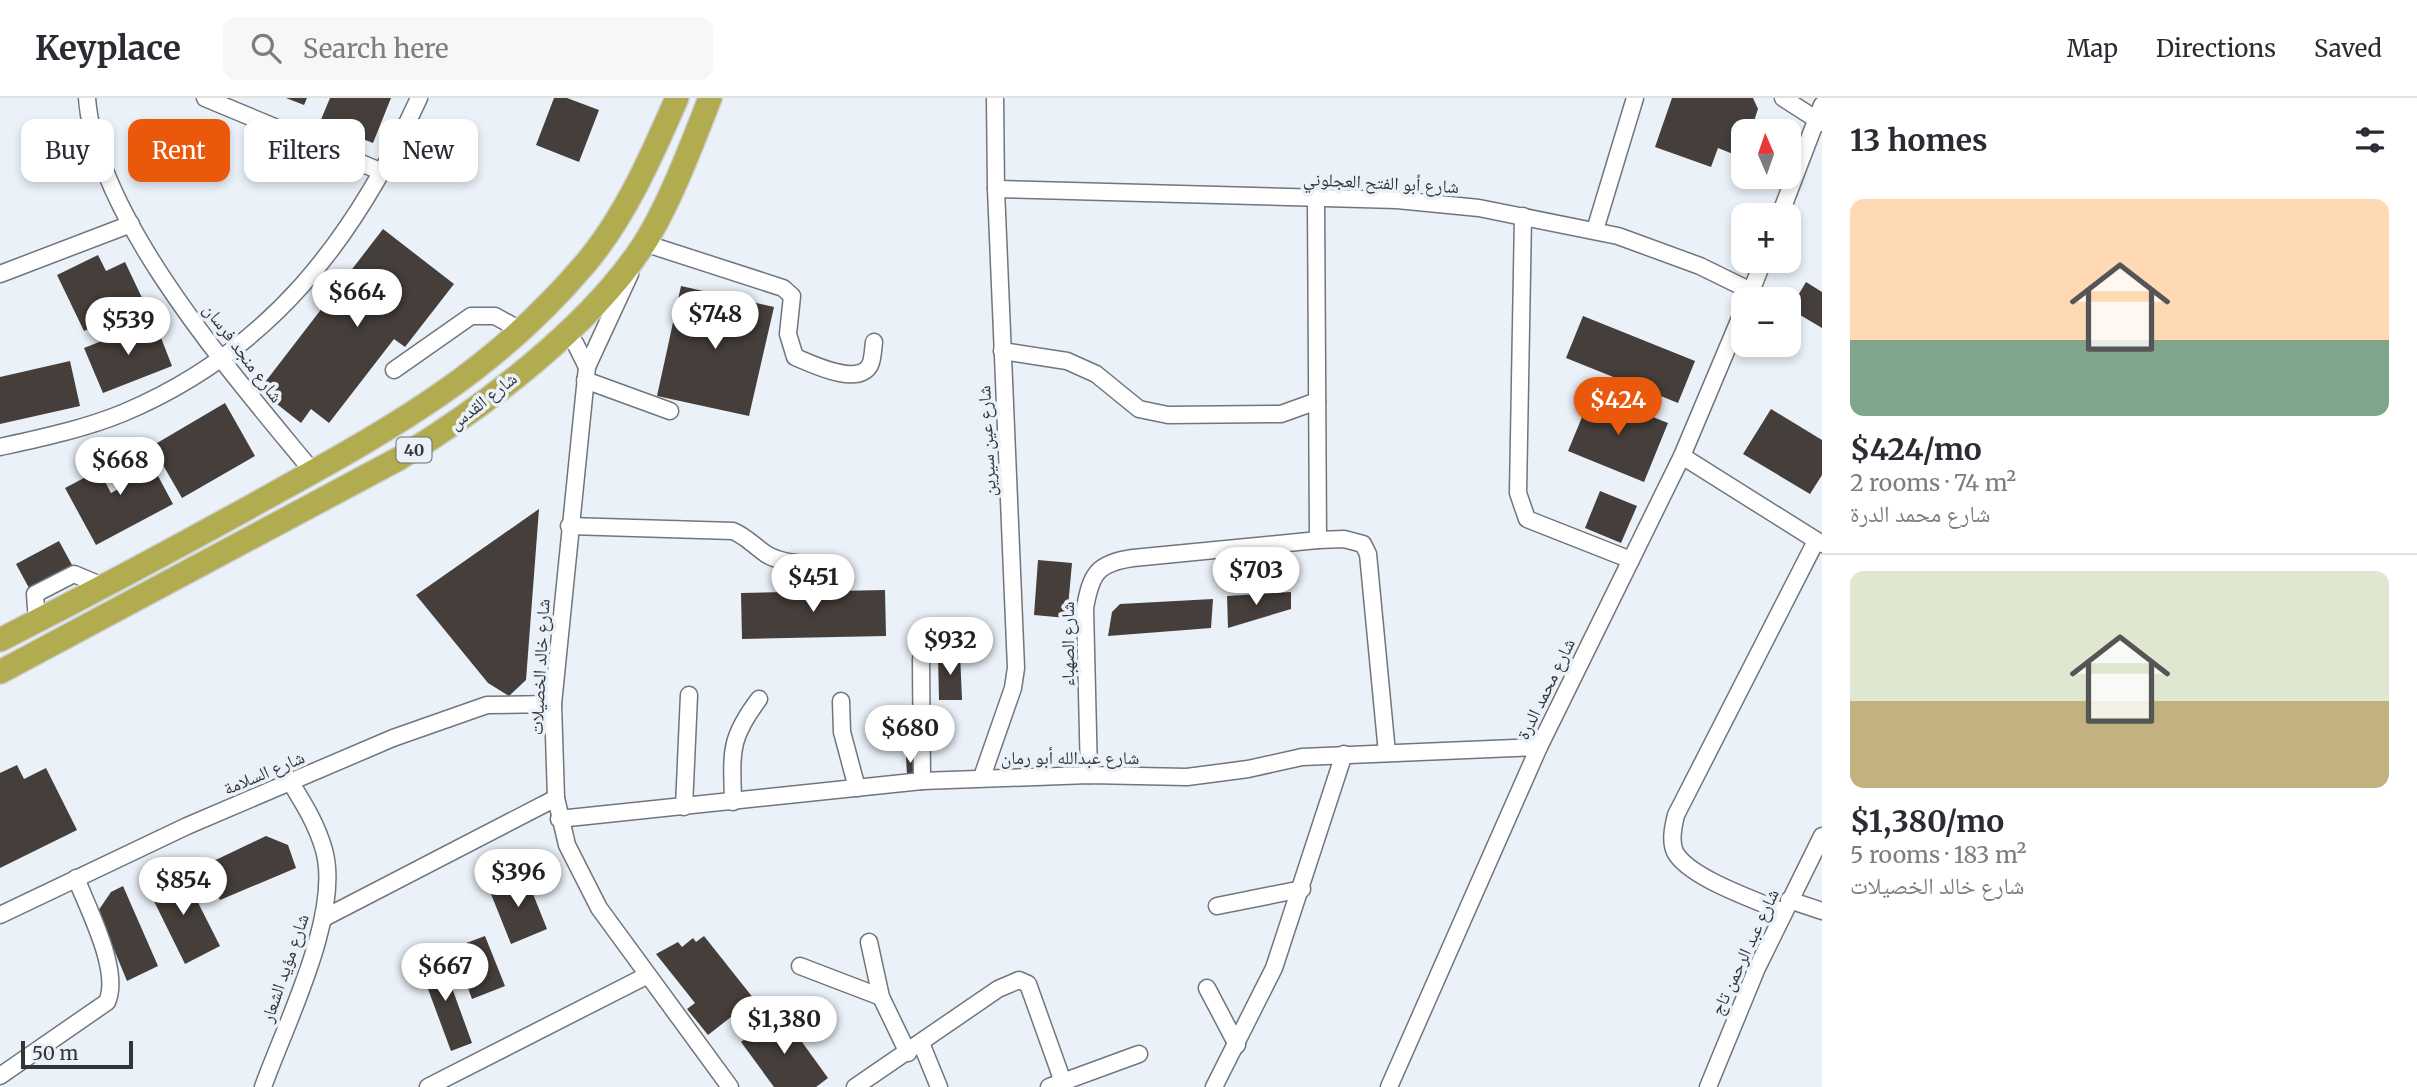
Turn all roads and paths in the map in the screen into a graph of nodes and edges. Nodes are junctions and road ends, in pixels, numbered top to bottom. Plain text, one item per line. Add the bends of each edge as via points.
1 (88, 98) edge
2 (205, 98) edge
3 (419, 98) edge
4 (677, 98) edge
5 (710, 98) edge
6 (995, 98) edge
7 (1635, 98) edge
8 (1783, 98) edge
9 (1820, 116) edge
10 (408, 119) edge
11 (379, 171) edge
12 (379, 173) edge
13 (996, 188) junction
14 (1316, 199) junction
15 (1785, 203) edge
16 (1523, 216) junction
17 (131, 224) junction
18 (1595, 230) junction
19 (644, 243) junction
20 (0, 274) edge
21 (1733, 287) edge
22 (522, 331) junction
23 (562, 335) junction
24 (1731, 340) edge
25 (874, 342) dead end
26 (1002, 351) junction
27 (223, 361) junction
28 (394, 370) dead end
29 (586, 374) junction
30 (1317, 401) junction
31 (670, 411) dead end
32 (0, 447) edge
33 (1682, 456) junction
34 (313, 472) junction
35 (569, 526) junction
36 (1318, 540) junction
37 (1819, 542) edge
38 (1630, 560) junction
39 (816, 565) dead end
40 (0, 640) edge
41 (921, 659) dead end
42 (0, 673) edge
43 (690, 695) dead end
44 (759, 699) dead end
45 (841, 701) dead end
46 (554, 704) junction
47 (1539, 747) junction
48 (1387, 753) junction
49 (1344, 754) junction
50 (1089, 775) junction
51 (982, 777) junction
52 (922, 781) junction
53 (290, 783) junction
54 (857, 788) junction
55 (556, 798) junction
56 (733, 802) junction
57 (684, 807) junction
58 (559, 819) junction
59 (1822, 836) edge
60 (76, 878) junction
61 (1302, 888) junction
62 (1217, 906) dead end
63 (1786, 906) junction
64 (1822, 911) edge
65 (0, 915) edge
66 (324, 918) junction
67 (869, 942) dead end
68 (800, 966) dead end
69 (646, 976) junction
70 (1207, 988) dead end
71 (881, 997) junction
72 (1237, 1045) junction
73 (915, 1048) junction
74 (1139, 1054) dead end
75 (0, 1076) edge
76 (1056, 1084) edge
77 (262, 1087) edge
78 (428, 1087) edge
79 (730, 1087) edge
80 (855, 1087) edge
81 (939, 1087) edge
82 (1214, 1087) edge
83 (1389, 1087) edge
84 (1708, 1087) edge

1 - 17 street, شارع منجد فرسان via 97,151
2 - 11 street
3 - 10 street
4 - 22 highway, شارع القدس / 40 via 652,155 604,237
5 - 19 highway, شارع القدس / 40
6 - 13 street, شارع عين سيرين
7 - 18 street
8 - 9 street
9 - 15 street
12 - 27 street via 330,252 300,289 278,315
13 - 14 street, شارع أبو الفتح العجلوني
13 - 26 street, شارع عين سيرين
14 - 16 street, شارع أبو الفتح العجلوني via 1424,202
14 - 30 street
16 - 18 street, شارع أبو الفتح العجلوني
16 - 38 street via 1518,493 1522,506 1527,519 1544,528
17 - 20 street
17 - 27 street, شارع منجد فرسان
18 - 21 street, شارع أبو الفتح العجلوني via 1658,249
19 - 23 highway, شارع القدس / 40 via 606,291
19 - 25 street via 783,288 792,296 788,334 795,357 853,374 865,371 871,363
19 - 29 street, شارع خالد الخصيلات
22 - 28 street via 495,316 471,316
22 - 34 highway, شارع القدس / 40 via 438,399
23 - 29 street via 575,343
23 - 42 highway, شارع القدس / 40 via 481,405 411,452
24 - 33 street, شارع محمد الدرة
26 - 30 street via 1067,361 1096,374 1139,409 1168,415 1280,414
26 - 51 street, شارع عين سيرين via 1016,668
27 - 32 street via 121,414
27 - 34 street, شارع منجد فرسان
29 - 31 street
29 - 35 street, شارع خالد الخصيلات
30 - 36 street
33 - 37 street
33 - 38 street, شارع محمد الدرة
34 - 40 highway, شارع القدس / 40
35 - 39 street via 733,531 751,539 766,554
35 - 46 street, شارع خالد الخصيلات
36 - 48 street, شارع الصهباء via 1363,544 1368,554
36 - 50 street, شارع الصهباء via 1123,559 1099,569 1089,586 1085,608
37 - 63 street via 1682,803 1672,832 1674,850 1683,863 1722,885
38 - 47 street, شارع محمد الدرة
41 - 52 street
43 - 57 street
44 - 56 street via 739,726 732,749
45 - 54 street via 842,732
46 - 53 street, شارع السلامة via 509,702 461,712
46 - 55 street, شارع خالد الخصيلات
47 - 48 street, شارع عبدالله أبو رمان
47 - 83 street, شارع محمد الدرة
48 - 49 street, شارع عبدالله أبو رمان
49 - 50 street, شارع عبدالله أبو رمان via 1187,777
49 - 61 street
50 - 51 street, شارع عبدالله أبو رمان
51 - 52 street, شارع عبدالله أبو رمان
52 - 54 street, شارع عبدالله أبو رمان
53 - 60 street, شارع السلامة
53 - 66 street, شارع مؤيد الشعار via 310,813 325,853
54 - 56 street, شارع عبدالله أبو رمان
55 - 58 street, شارع خالد الخصيلات
55 - 66 street
56 - 57 street, شارع عبدالله أبو رمان
57 - 58 street, شارع عبدالله أبو رمان
58 - 69 street, شارع خالد الخصيلات via 599,908
59 - 63 street, شارع عبد الرحمن تاج
60 - 65 street, شارع السلامة
60 - 75 street via 111,972 111,992 107,1002
61 - 62 street
61 - 72 street via 1274,968
63 - 64 street
63 - 84 street, شارع عبد الرحمن تاج
66 - 77 street, شارع مؤيد الشعار
67 - 71 street
68 - 71 street
69 - 78 street
69 - 79 street, شارع خالد الخصيلات
70 - 72 street
71 - 73 street
72 - 82 street
73 - 76 street via 998,989 1023,981 1028,984
73 - 80 street
73 - 81 street
74 - 76 street

